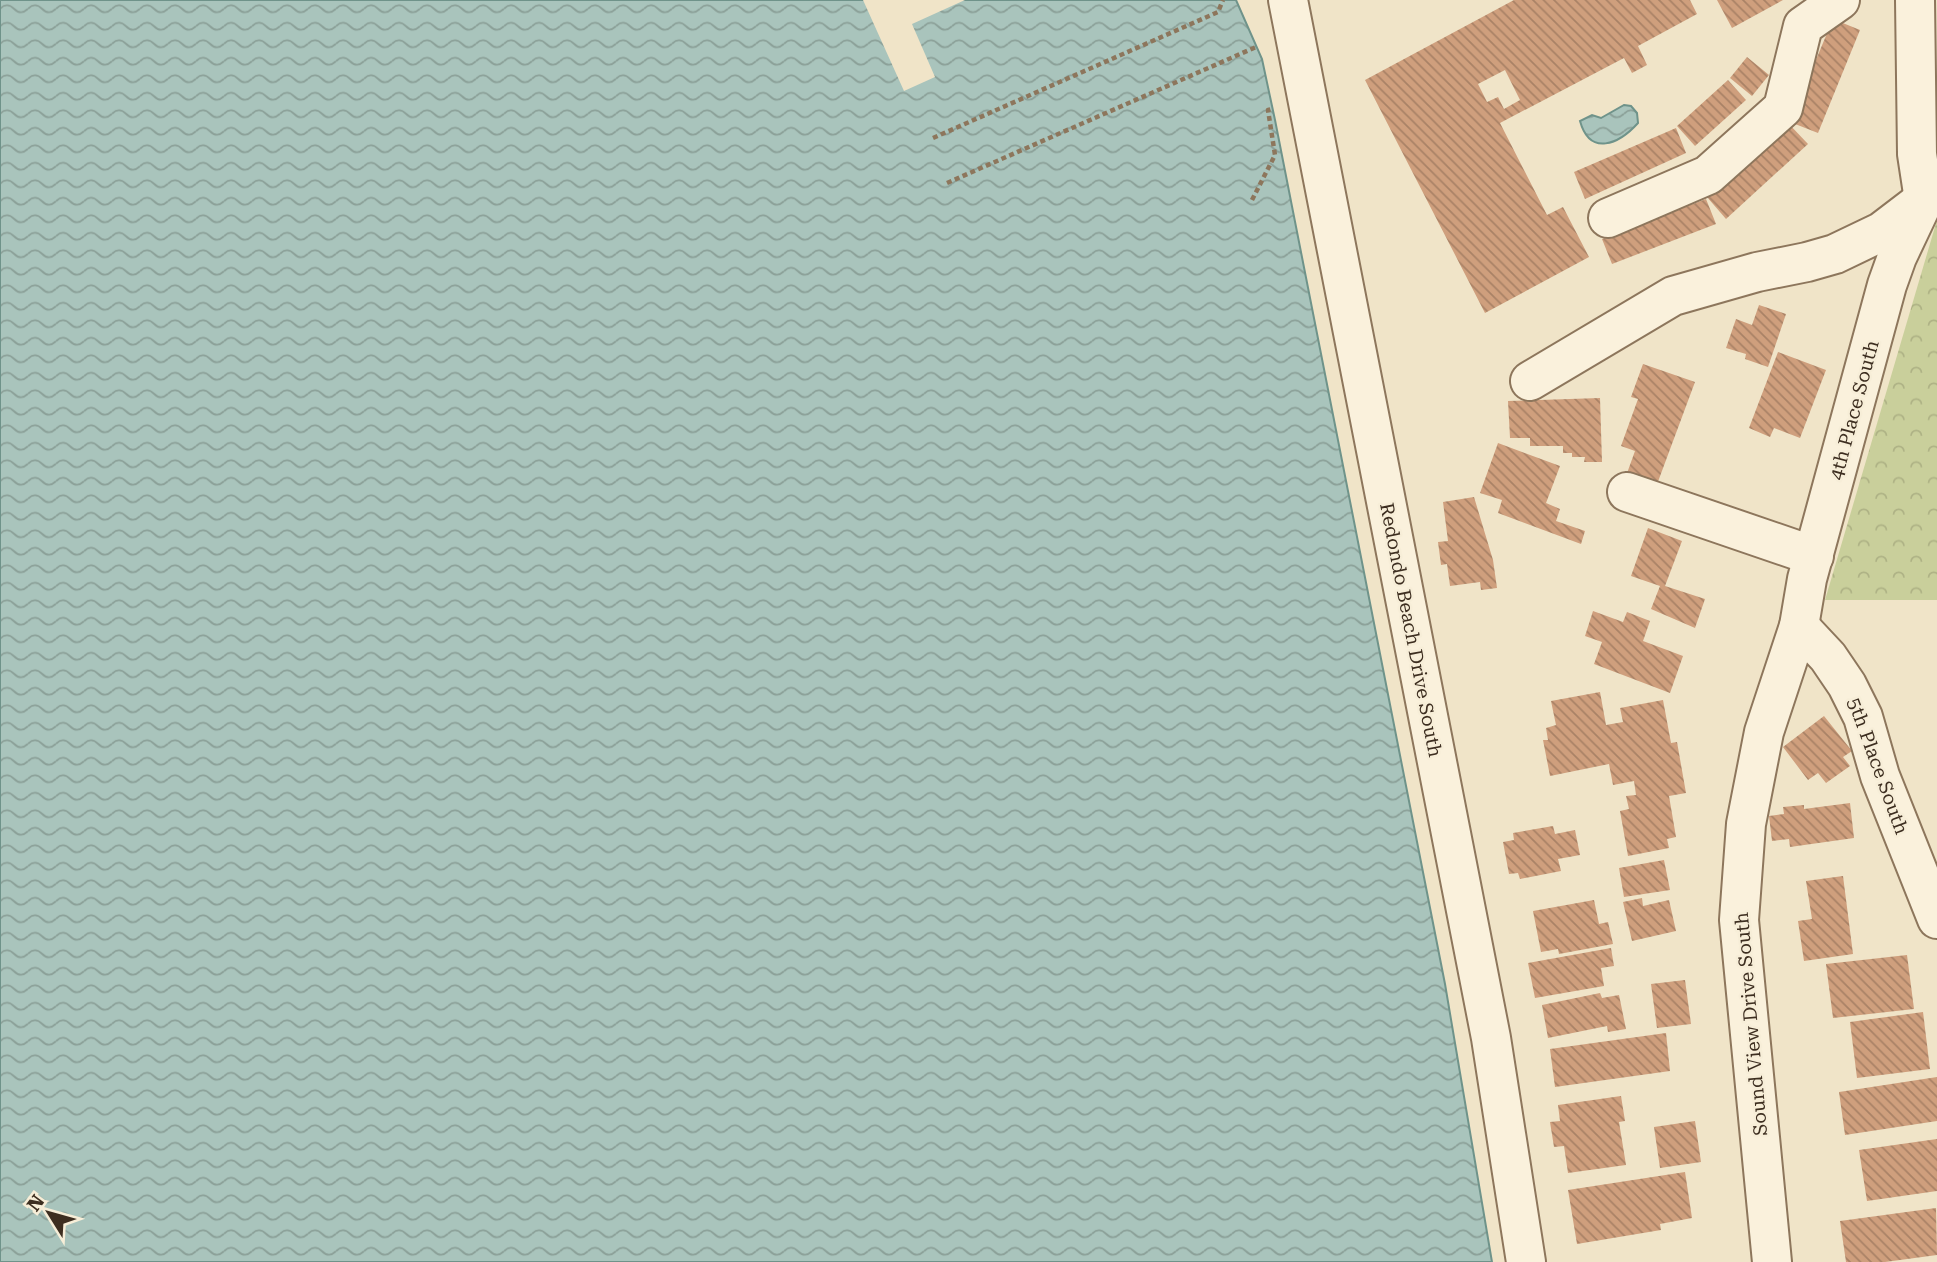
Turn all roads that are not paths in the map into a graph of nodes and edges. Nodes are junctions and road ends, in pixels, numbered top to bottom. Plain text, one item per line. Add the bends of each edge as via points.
1 (1840, 0) edge
2 (1915, 0) edge
3 (1296, 3) edge
4 (1930, 205) edge
5 (1608, 218) dead end
6 (1530, 382) dead end
7 (1627, 492) dead end
8 (1814, 556) junction
9 (1799, 626) junction
10 (1937, 919) edge
11 (1526, 1262) edge
12 (1772, 1262) edge

1 - 5 street via 1803,26 1783,108 1708,175
2 - 4 street via 1917,154
3 - 11 street, Redondo Beach Drive South via 1491,1038
4 - 6 street via 1835,254 1673,296
4 - 8 street, 4th Place South via 1897,257 1887,285
7 - 8 street
8 - 9 street, 4th Place South
9 - 10 street, 5th Place South via 1828,657 1863,717 1880,776
9 - 12 street, Sound View Drive South via 1764,732 1746,824 1739,920

